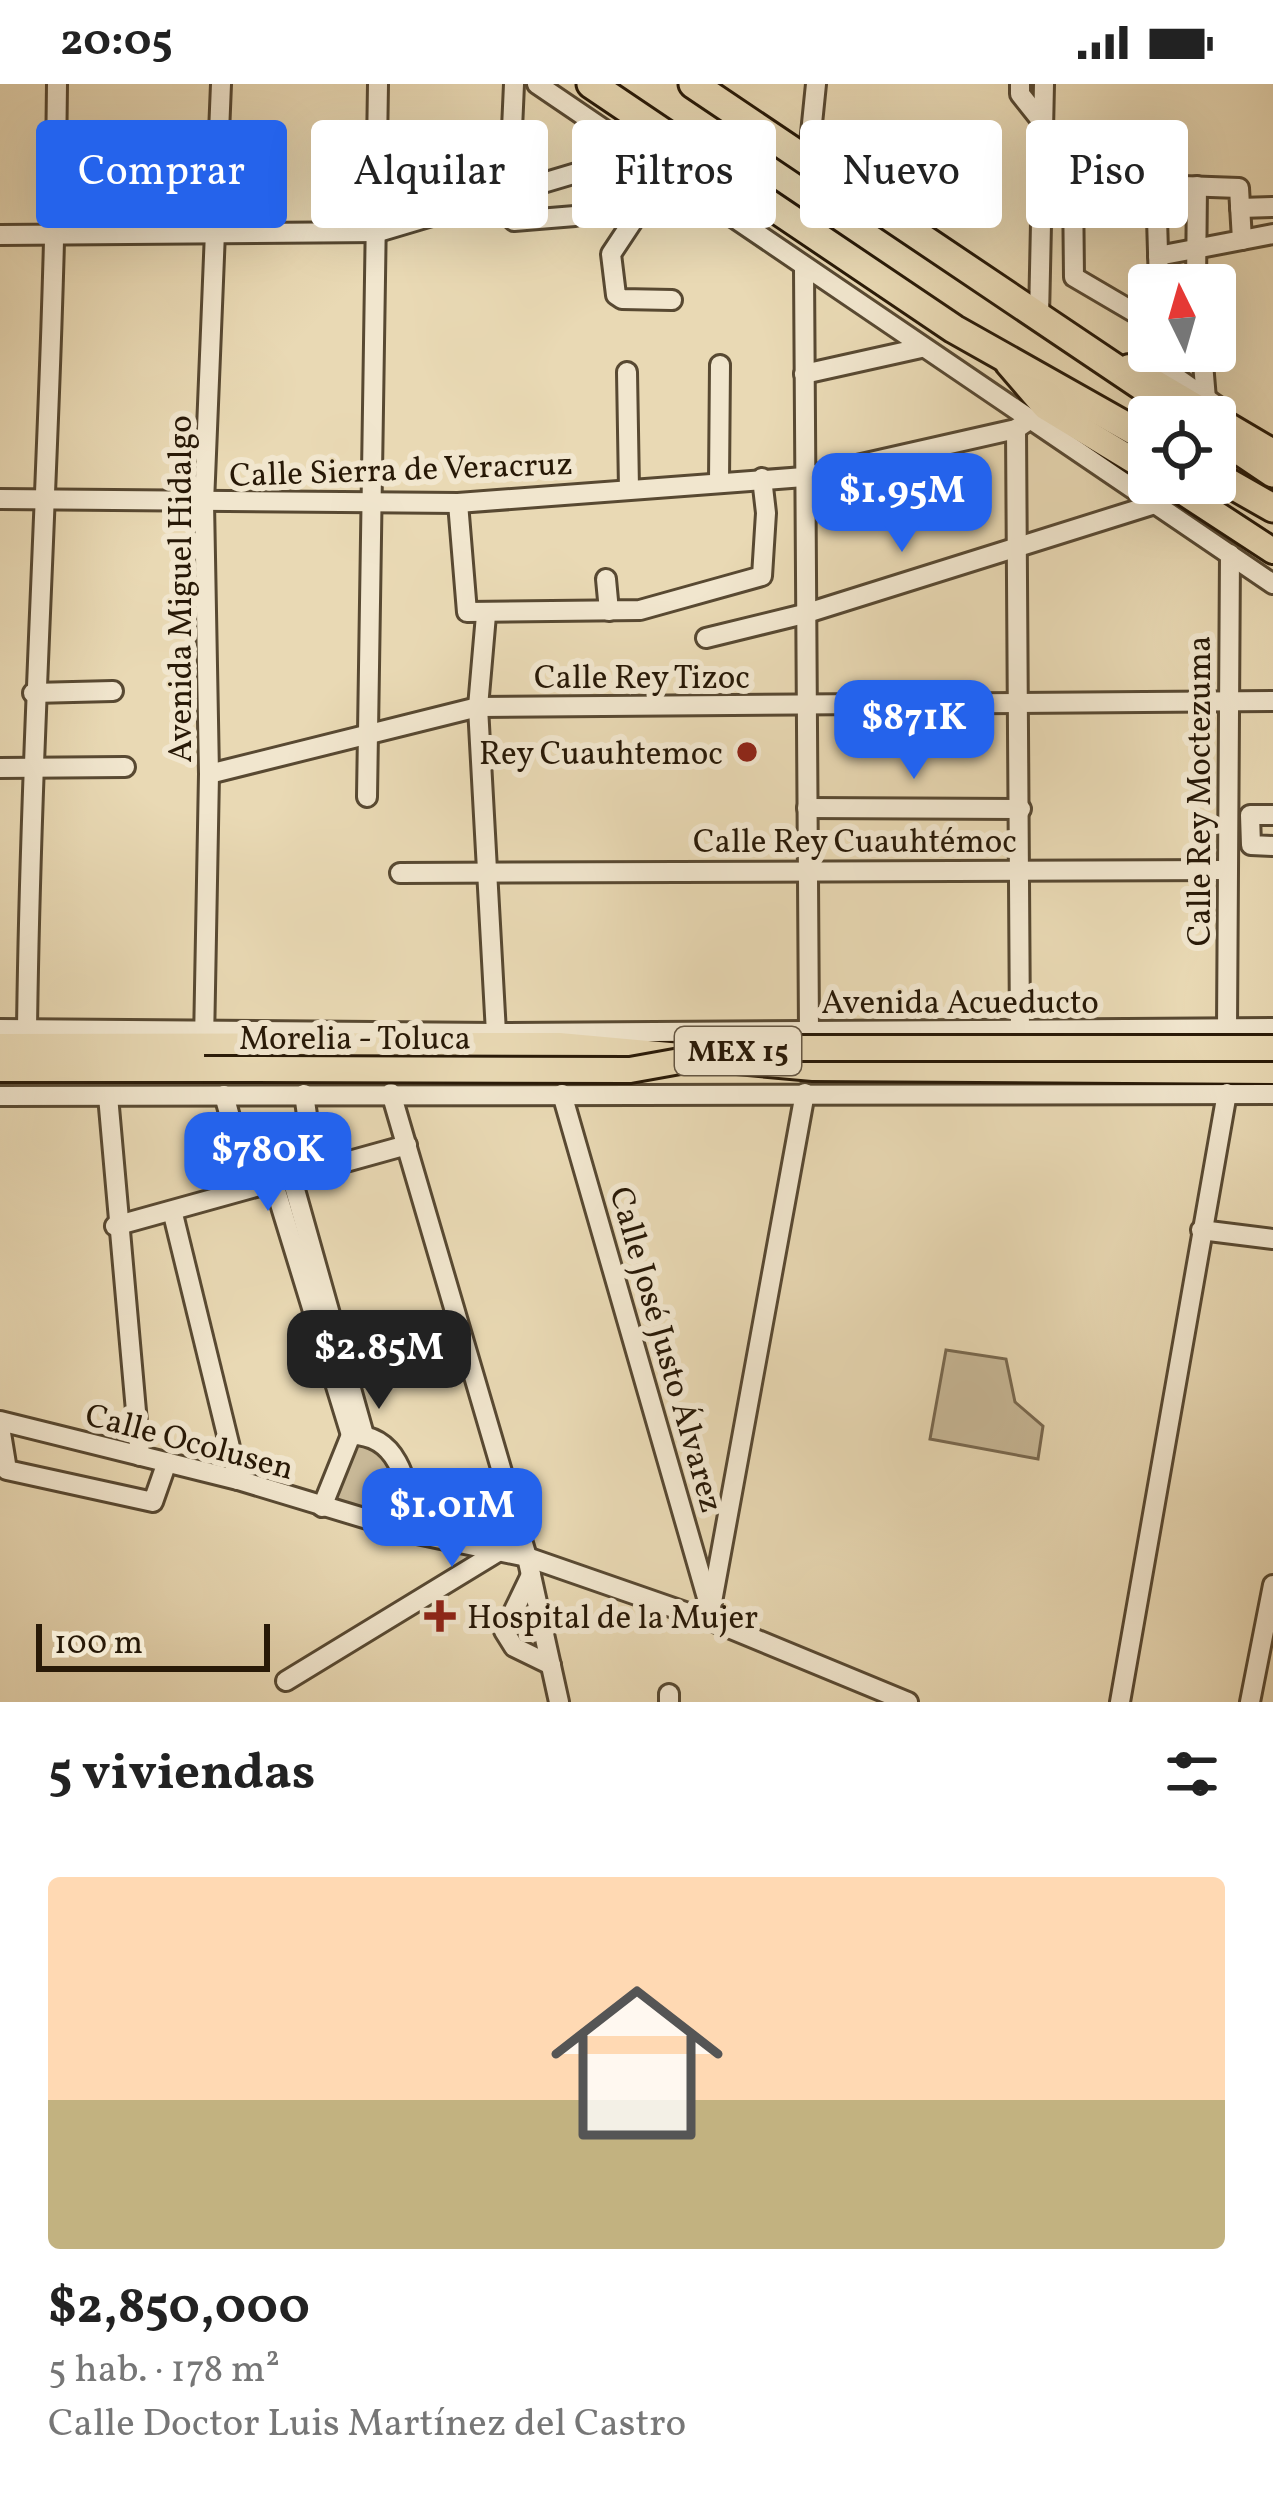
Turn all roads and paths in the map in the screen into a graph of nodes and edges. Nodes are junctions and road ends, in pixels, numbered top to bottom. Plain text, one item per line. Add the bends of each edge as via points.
1 (57, 84) edge
2 (221, 84) edge
3 (378, 84) edge
4 (514, 84) edge
5 (537, 84) edge
6 (590, 84) edge
7 (694, 84) edge
8 (816, 84) edge
9 (1020, 84) edge
10 (1043, 84) edge
11 (512, 120) edge
12 (588, 120) edge
13 (812, 120) edge
14 (1041, 120) edge
15 (1043, 120) edge
16 (800, 157) edge
17 (1188, 186) edge
18 (1197, 186) junction
19 (1273, 207) edge
20 (1240, 208) junction
21 (393, 228) edge
22 (628, 228) edge
23 (744, 228) edge
24 (906, 228) edge
25 (1042, 228) edge
26 (1073, 228) edge
27 (1157, 228) edge
28 (378, 232) junction
29 (219, 233) junction
30 (1273, 234) edge
31 (0, 235) edge
32 (56, 235) junction
33 (1242, 240) junction
34 (1197, 252) junction
35 (1158, 256) junction
36 (1158, 264) edge
37 (1197, 264) edge
38 (804, 269) junction
39 (672, 300) dead end
40 (1128, 309) edge
41 (1039, 317) junction
42 (921, 347) junction
43 (1007, 362) junction
44 (1109, 362) junction
45 (720, 365) dead end
46 (1128, 367) edge
47 (627, 372) dead end
48 (1145, 372) edge
49 (1154, 372) edge
50 (1178, 372) edge
51 (804, 374) junction
52 (1173, 375) junction
53 (1174, 396) edge
54 (1188, 396) edge
55 (1030, 418) junction
56 (1236, 424) edge
57 (1128, 428) edge
58 (1273, 439) edge
59 (1236, 448) edge
60 (1273, 452) edge
61 (1128, 461) edge
62 (1273, 473) edge
63 (804, 477) junction
64 (762, 478) junction
65 (1128, 478) edge
66 (719, 482) junction
67 (1236, 488) edge
68 (629, 489) junction
69 (43, 498) junction
70 (0, 499) edge
71 (204, 503) junction
72 (373, 503) junction
73 (458, 503) junction
74 (1135, 504) edge
75 (1173, 504) edge
76 (1181, 504) edge
77 (1273, 508) edge
78 (1016, 548) junction
79 (1273, 551) edge
80 (1230, 554) junction
81 (606, 579) dead end
82 (1273, 584) edge
83 (609, 611) junction
84 (803, 614) junction
85 (486, 615) junction
86 (706, 638) dead end
87 (112, 691) dead end
88 (33, 694) junction
89 (1228, 701) junction
90 (1273, 701) edge
91 (1015, 703) junction
92 (806, 706) junction
93 (478, 707) junction
94 (367, 732) junction
95 (125, 767) dead end
96 (30, 768) junction
97 (0, 769) edge
98 (208, 774) junction
99 (367, 797) dead end
100 (806, 808) junction
101 (1021, 809) junction
102 (1273, 815) edge
103 (1273, 846) edge
104 (1018, 869) junction
105 (483, 871) junction
106 (807, 871) junction
107 (1228, 871) junction
108 (400, 873) dead end
109 (1273, 1028) edge
110 (0, 1029) edge
111 (27, 1029) junction
112 (1227, 1029) junction
113 (809, 1031) junction
114 (1020, 1031) junction
115 (496, 1033) junction
116 (0, 1046) edge
117 (204, 1048) junction
118 (1273, 1048) edge
119 (0, 1069) edge
120 (1273, 1071) edge
121 (391, 1093) junction
122 (805, 1093) junction
123 (1227, 1093) junction
124 (304, 1094) junction
125 (562, 1094) junction
126 (1273, 1094) edge
127 (215, 1095) junction
128 (0, 1096) edge
129 (108, 1096) junction
130 (407, 1145) junction
131 (283, 1181) junction
132 (173, 1214) junction
133 (115, 1226) junction
134 (1201, 1230) junction
135 (1273, 1239) edge
136 (0, 1424) edge
137 (357, 1435) junction
138 (140, 1456) junction
139 (167, 1462) junction
140 (238, 1480) junction
141 (322, 1507) junction
142 (417, 1534) junction
143 (496, 1553) junction
144 (529, 1566) junction
145 (1273, 1585) edge
146 (712, 1614) junction
147 (550, 1665) junction
148 (286, 1681) dead end
149 (559, 1702) edge
150 (908, 1702) edge
151 (1120, 1702) edge
152 (1250, 1702) edge

1 - 32 street
2 - 29 street, Avenida Miguel Hidalgo
3 - 28 street
4 - 11 street
5 - 12 street
6 - 43 highway
7 - 16 highway
8 - 13 street
9 - 14 street
10 - 15 street
17 - 18 street
18 - 20 street via 1239,188
18 - 34 street
19 - 20 street
20 - 33 street
21 - 28 street
22 - 39 street via 611,254 616,295
23 - 38 street
24 - 41 highway
25 - 41 street
26 - 40 street via 1074,277
27 - 35 street
28 - 29 street
28 - 72 street
29 - 32 street
29 - 71 street, Avenida Miguel Hidalgo
30 - 33 street
31 - 32 street
32 - 69 street
33 - 34 street
34 - 35 street
34 - 37 street
35 - 36 street
38 - 42 street
38 - 51 street
41 - 44 highway
42 - 51 street
42 - 55 street
43 - 55 main road
43 - 57 highway
44 - 46 main road
44 - 53 highway
45 - 66 street
47 - 68 street
48 - 60 main road
49 - 52 street
50 - 52 street
51 - 63 street
52 - 54 street
55 - 61 main road
55 - 63 street, Calle Sierra de Veracruz
55 - 65 street
55 - 78 street
56 - 58 street
59 - 62 highway
63 - 64 street, Calle Sierra de Veracruz
63 - 84 street
64 - 66 street, Calle Sierra de Veracruz
64 - 83 street via 763,576
66 - 68 street, Calle Sierra de Veracruz
67 - 77 highway
68 - 73 street, Calle Sierra de Veracruz
69 - 70 street, Calle Sierra de Veracruz
69 - 71 street, Calle Sierra de Veracruz
69 - 88 street
71 - 72 street, Calle Sierra de Veracruz
71 - 98 street, Avenida Miguel Hidalgo
72 - 73 street, Calle Sierra de Veracruz
72 - 94 street
73 - 85 street via 462,604
74 - 78 street
75 - 80 street
76 - 79 main road
78 - 84 street
78 - 91 street
80 - 82 street
80 - 89 street, Calle Rey Moctezuma
81 - 83 street
83 - 85 street
84 - 86 street
84 - 92 street
85 - 93 street
87 - 88 street
88 - 96 street
89 - 90 street, Calle Rey Tizoc
89 - 91 street, Calle Rey Tizoc
89 - 107 street, Calle Rey Moctezuma
91 - 92 street, Calle Rey Tizoc
91 - 101 street
92 - 93 street, Calle Rey Tizoc
92 - 100 street
93 - 94 street, Calle Rey Tizoc
93 - 105 street
94 - 98 street, Calle Rey Tizoc
94 - 99 street
95 - 96 street
96 - 97 street
96 - 111 street
98 - 117 street, Avenida Miguel Hidalgo
100 - 101 street
100 - 106 street
101 - 104 street
102 - 103 street via 1250,815 1251,845
104 - 106 street, Calle Rey Cuauhtémoc
104 - 107 street, Calle Rey Cuauhtémoc
104 - 114 street
105 - 106 street, Calle Rey Cuauhtémoc
105 - 108 street, Calle Rey Cuauhtémoc
105 - 115 street
106 - 113 street
107 - 112 street, Calle Rey Moctezuma
109 - 112 street, Avenida Acueducto
110 - 111 street, Avenida Acueducto
111 - 117 street, Avenida Acueducto
112 - 114 street, Avenida Acueducto
113 - 114 street, Avenida Acueducto
113 - 115 street, Avenida Acueducto
115 - 117 street, Avenida Acueducto
116 - 117 main road, Morelia - Toluca / MEX 15
117 - 118 main road, Morelia - Toluca / MEX 15, bridge via 630,1070 779,1048
117 - 119 main road, Morelia - Toluca / MEX 15
117 - 120 main road, Morelia - Toluca / MEX 15, bridge via 560,1046 813,1068
117 - 127 street, Avenida Miguel Hidalgo
121 - 124 street
121 - 125 street
121 - 130 street
122 - 123 street
122 - 125 street
122 - 146 street
123 - 126 street
123 - 134 street
124 - 127 street
124 - 131 street via 311,1143
125 - 146 street, Calle José Justo Álvarez
127 - 129 street
127 - 131 street, Avenida Miguel Hidalgo via 238,1146
128 - 129 street
129 - 133 street
130 - 131 street
130 - 144 street
131 - 132 street
131 - 137 street
132 - 133 street
132 - 140 street
133 - 138 street
134 - 135 street
134 - 151 street
136 - 138 street, Calle Ocolusen
136 - 139 street via 7,1470 153,1502
137 - 141 street
137 - 142 street via 388,1448 404,1473
138 - 139 street, Calle Ocolusen
139 - 140 street, Calle Ocolusen
140 - 141 street, Calle Ocolusen
141 - 142 street, Calle Ocolusen
142 - 143 street, Calle Ocolusen
143 - 144 street, Calle Ocolusen
143 - 148 street
144 - 146 street, Calle Ocolusen
144 - 147 street
144 - 147 street via 504,1631 514,1647
145 - 152 street
146 - 150 street, Calle Ocolusen
147 - 149 street

